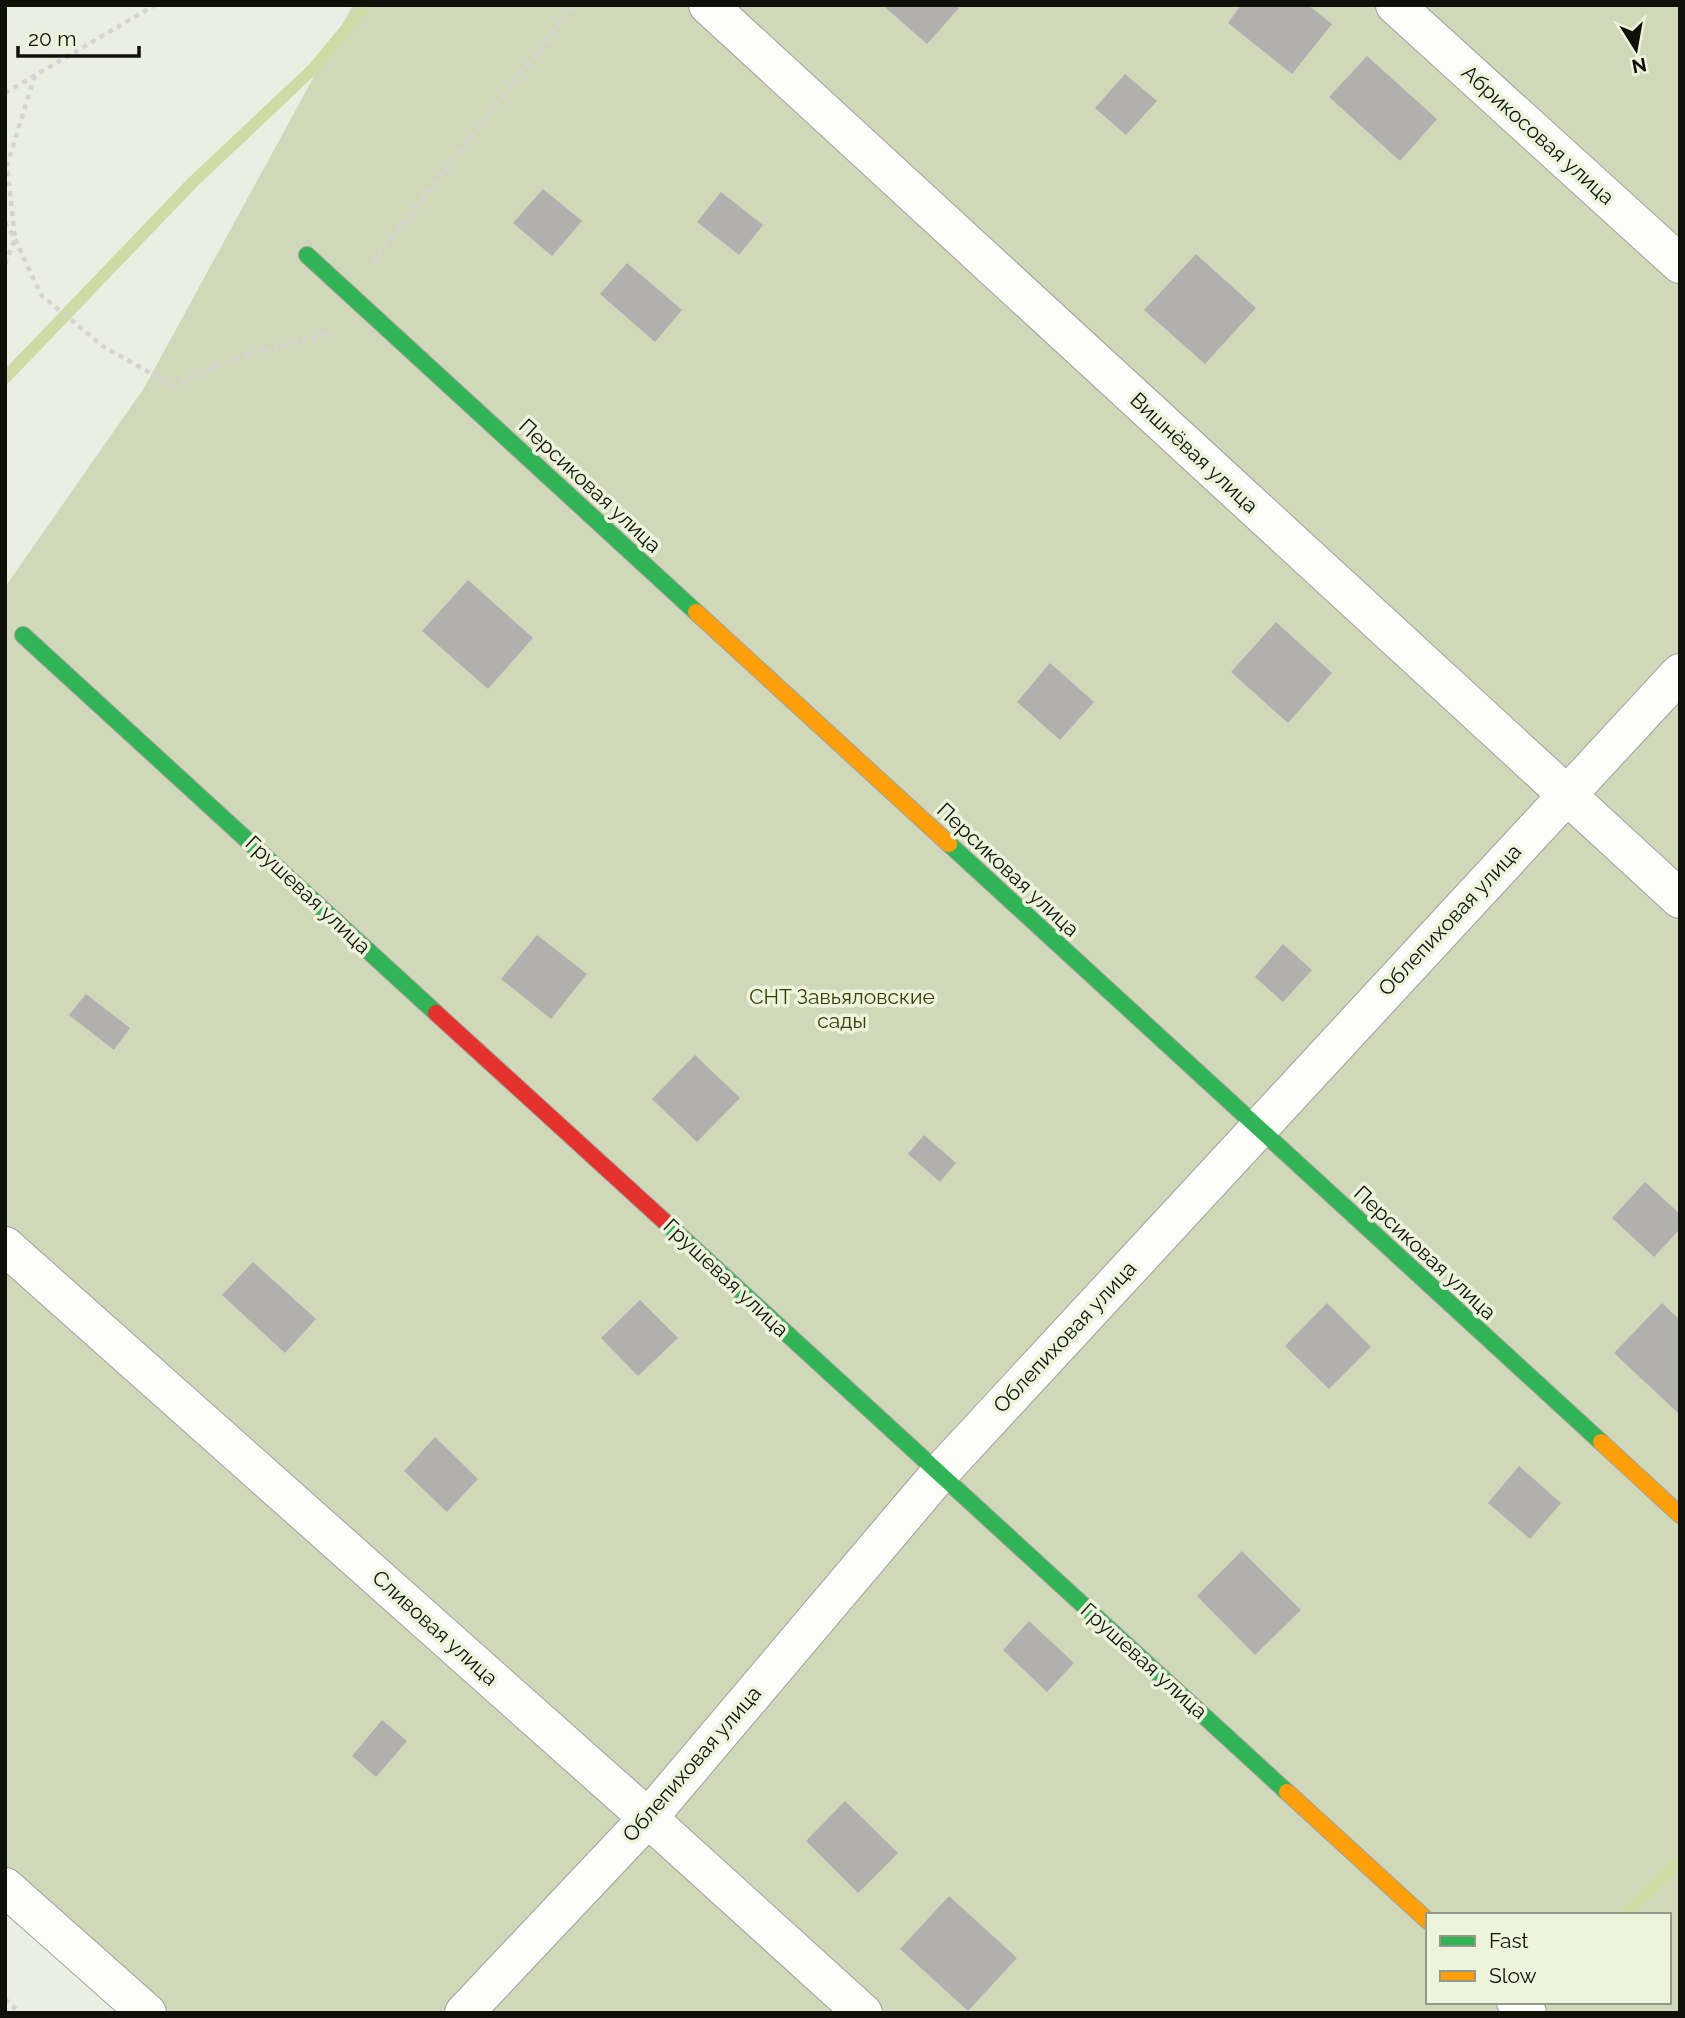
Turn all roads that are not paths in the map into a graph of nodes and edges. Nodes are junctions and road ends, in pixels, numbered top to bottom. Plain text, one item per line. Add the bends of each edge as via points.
1 (708, 5) edge
2 (1395, 5) edge
3 (307, 255) dead end
4 (1680, 264) edge
5 (23, 635) dead end
6 (1680, 673) edge
7 (1565, 795) junction
8 (1680, 900) edge
9 (1257, 1128) junction
10 (5, 1246) edge
11 (939, 1474) junction
12 (1680, 1516) edge
13 (648, 1818) junction
14 (5, 1887) edge
15 (1426, 1920) edge
16 (147, 2013) edge
17 (464, 2013) edge
18 (863, 2013) edge

1 - 7 street, Вишнёвая улица
2 - 4 street, Абрикосовая улица
3 - 9 street, Персиковая улица
5 - 11 street, Грушевая улица
6 - 7 street, Облепиховая улица
7 - 8 street, Вишнёвая улица
7 - 9 street, Облепиховая улица
9 - 11 street, Облепиховая улица
9 - 12 street, Персиковая улица
10 - 13 street, Сливовая улица
11 - 13 street, Облепиховая улица
11 - 15 street, Грушевая улица
13 - 17 street, Облепиховая улица
13 - 18 street, Сливовая улица
14 - 16 street

